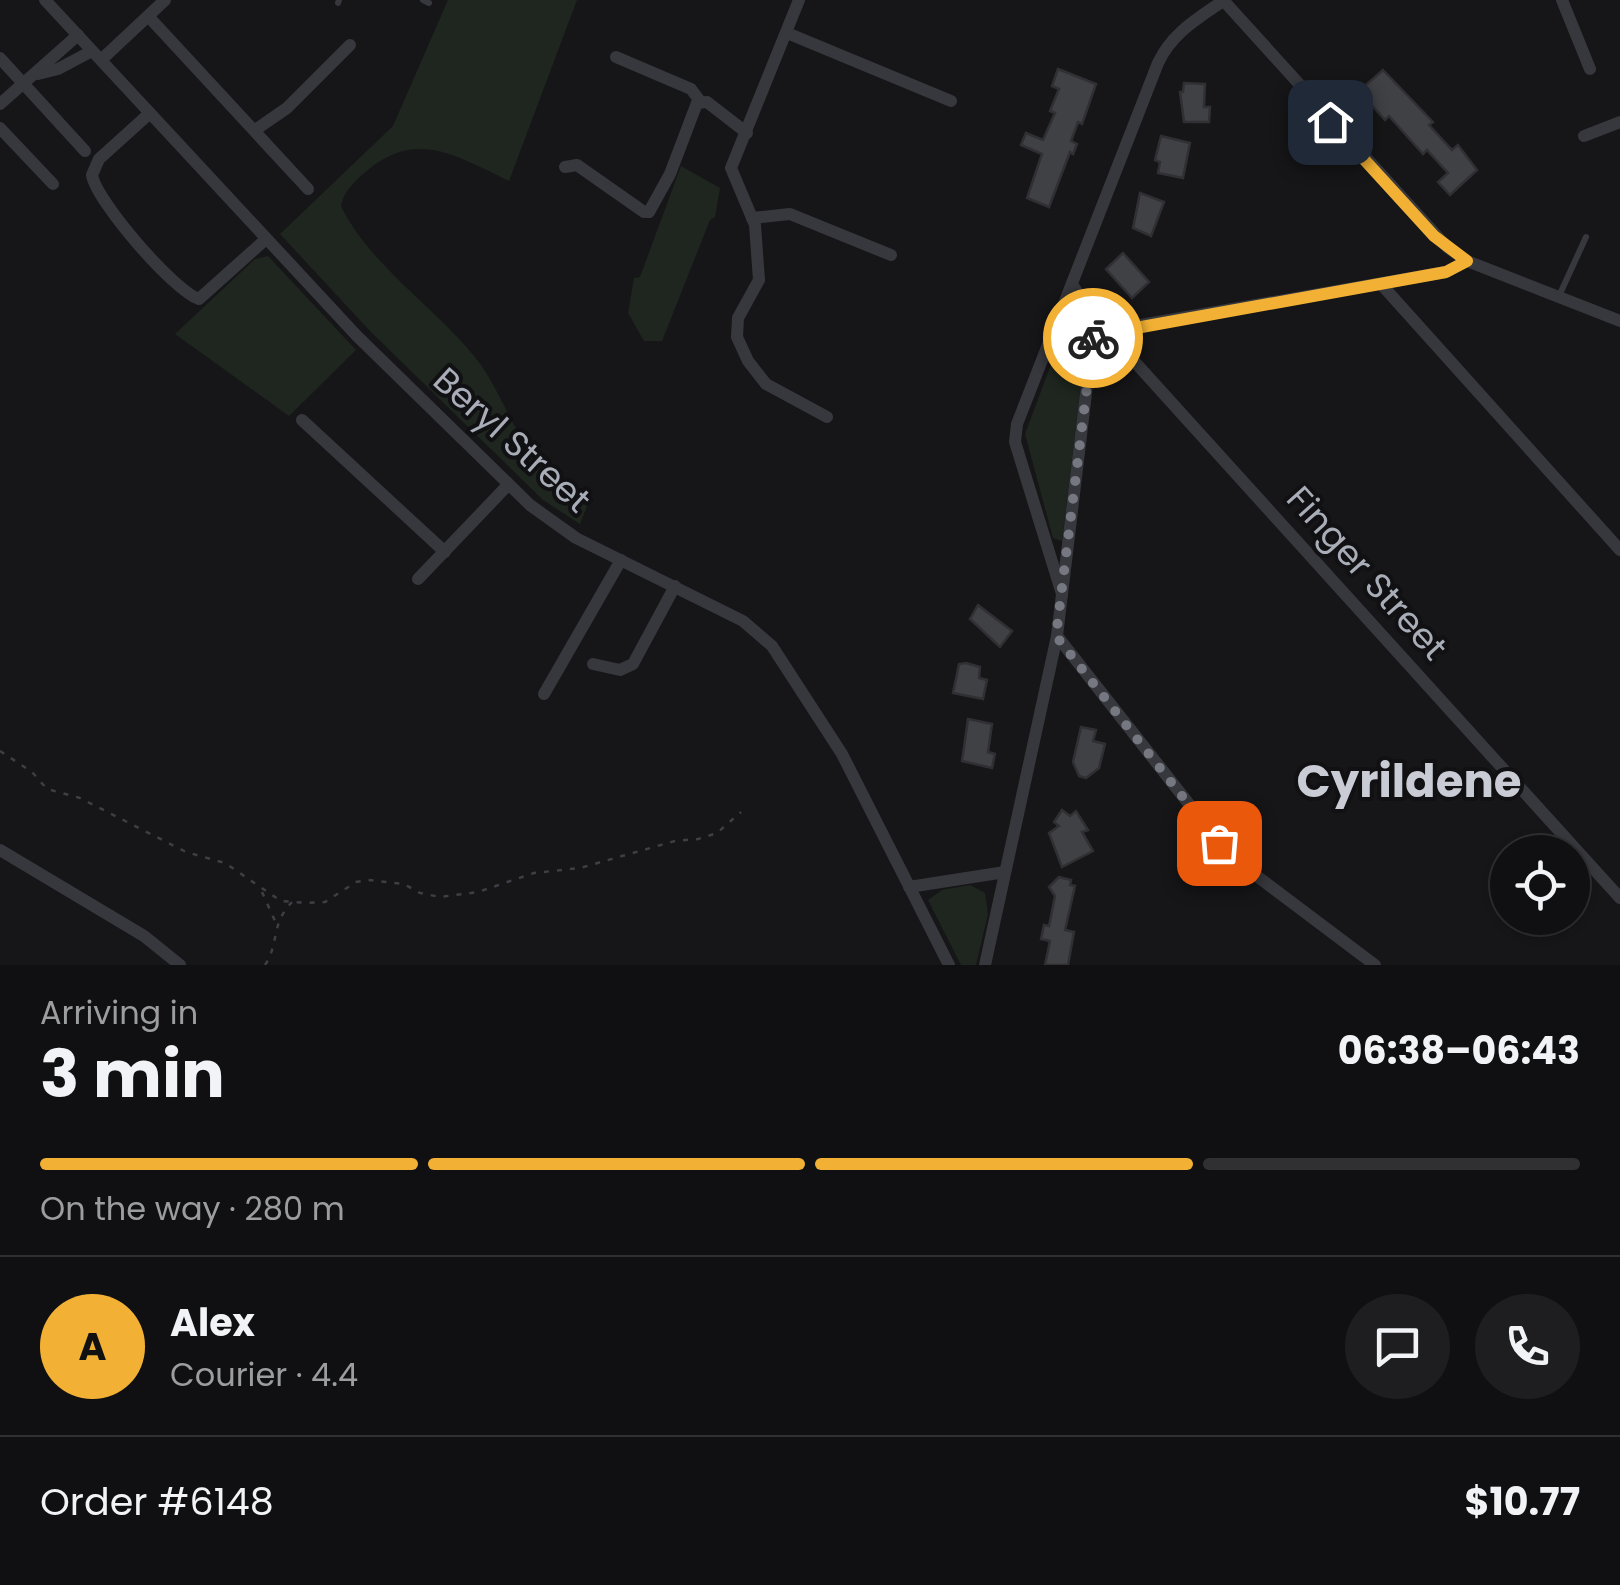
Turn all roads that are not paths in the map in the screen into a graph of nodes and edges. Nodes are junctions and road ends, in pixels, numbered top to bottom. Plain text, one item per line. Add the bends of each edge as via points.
1 (45, 0) edge
2 (165, 0) edge
3 (799, 0) edge
4 (1223, 0) edge
5 (1562, 0) edge
6 (148, 16) junction
7 (786, 33) junction
8 (78, 35) junction
9 (350, 45) dead end
10 (96, 56) junction
11 (616, 56) dead end
12 (0, 58) edge
13 (1590, 70) dead end
14 (30, 79) junction
15 (951, 100) dead end
16 (700, 101) junction
17 (0, 104) edge
18 (150, 113) junction
19 (1620, 122) edge
20 (0, 128) edge
21 (255, 130) junction
22 (746, 133) junction
23 (1584, 136) dead end
24 (85, 151) dead end
25 (565, 167) dead end
26 (53, 184) dead end
27 (308, 189) dead end
28 (752, 218) junction
29 (1586, 237) dead end
30 (266, 239) junction
31 (890, 255) dead end
32 (1467, 261) junction
33 (1381, 284) junction
34 (1073, 286) junction
35 (1558, 297) junction
36 (1095, 318) junction
37 (1620, 321) edge
38 (1106, 331) junction
39 (827, 418) dead end
40 (302, 420) dead end
41 (508, 485) junction
42 (1620, 550) edge
43 (445, 552) junction
44 (621, 560) junction
45 (418, 579) dead end
46 (675, 586) junction
47 (1062, 594) junction
48 (1056, 636) junction
49 (592, 664) dead end
50 (544, 694) dead end
51 (0, 850) edge
52 (1005, 872) junction
53 (909, 887) junction
54 (1620, 898) edge
55 (180, 965) edge
56 (949, 965) edge
57 (985, 965) edge
58 (1376, 965) edge

1 - 8 street, Beryl Street
2 - 6 street
3 - 7 street
4 - 32 street via 1434,236
4 - 34 street via 1183,28 1162,55
5 - 13 street
6 - 10 street
6 - 21 street
7 - 15 street
7 - 22 street
8 - 10 street, Beryl Street
8 - 14 street
9 - 21 street
10 - 14 street
10 - 18 street, Beryl Street
11 - 16 street via 692,89
12 - 14 street
14 - 17 street
14 - 24 street
16 - 22 street
16 - 25 street via 650,212 577,165
18 - 30 street, Beryl Street
18 - 30 street via 100,158 92,175 98,194 138,242 200,299
19 - 23 street
20 - 26 street
21 - 27 street
22 - 28 street via 730,168
28 - 31 street via 795,216
28 - 39 street via 759,280 735,332 766,384
29 - 35 lane
30 - 41 street, Beryl Street
32 - 33 street via 1446,272
32 - 35 street
33 - 38 street
33 - 42 street
34 - 36 street, Finger Street
34 - 47 street via 1014,436
35 - 37 street
36 - 38 street, Finger Street
36 - 47 street
38 - 54 street, Finger Street
40 - 43 street
41 - 43 street
41 - 44 street, Beryl Street via 557,527
43 - 45 street
44 - 46 street, Beryl Street
44 - 50 street
46 - 49 street via 634,664 620,670
46 - 53 street, Beryl Street via 743,621 785,662 842,754
47 - 48 street
48 - 52 street
48 - 58 street via 1229,855
51 - 55 street via 144,936
52 - 53 street
52 - 57 street
53 - 56 street, Beryl Street

